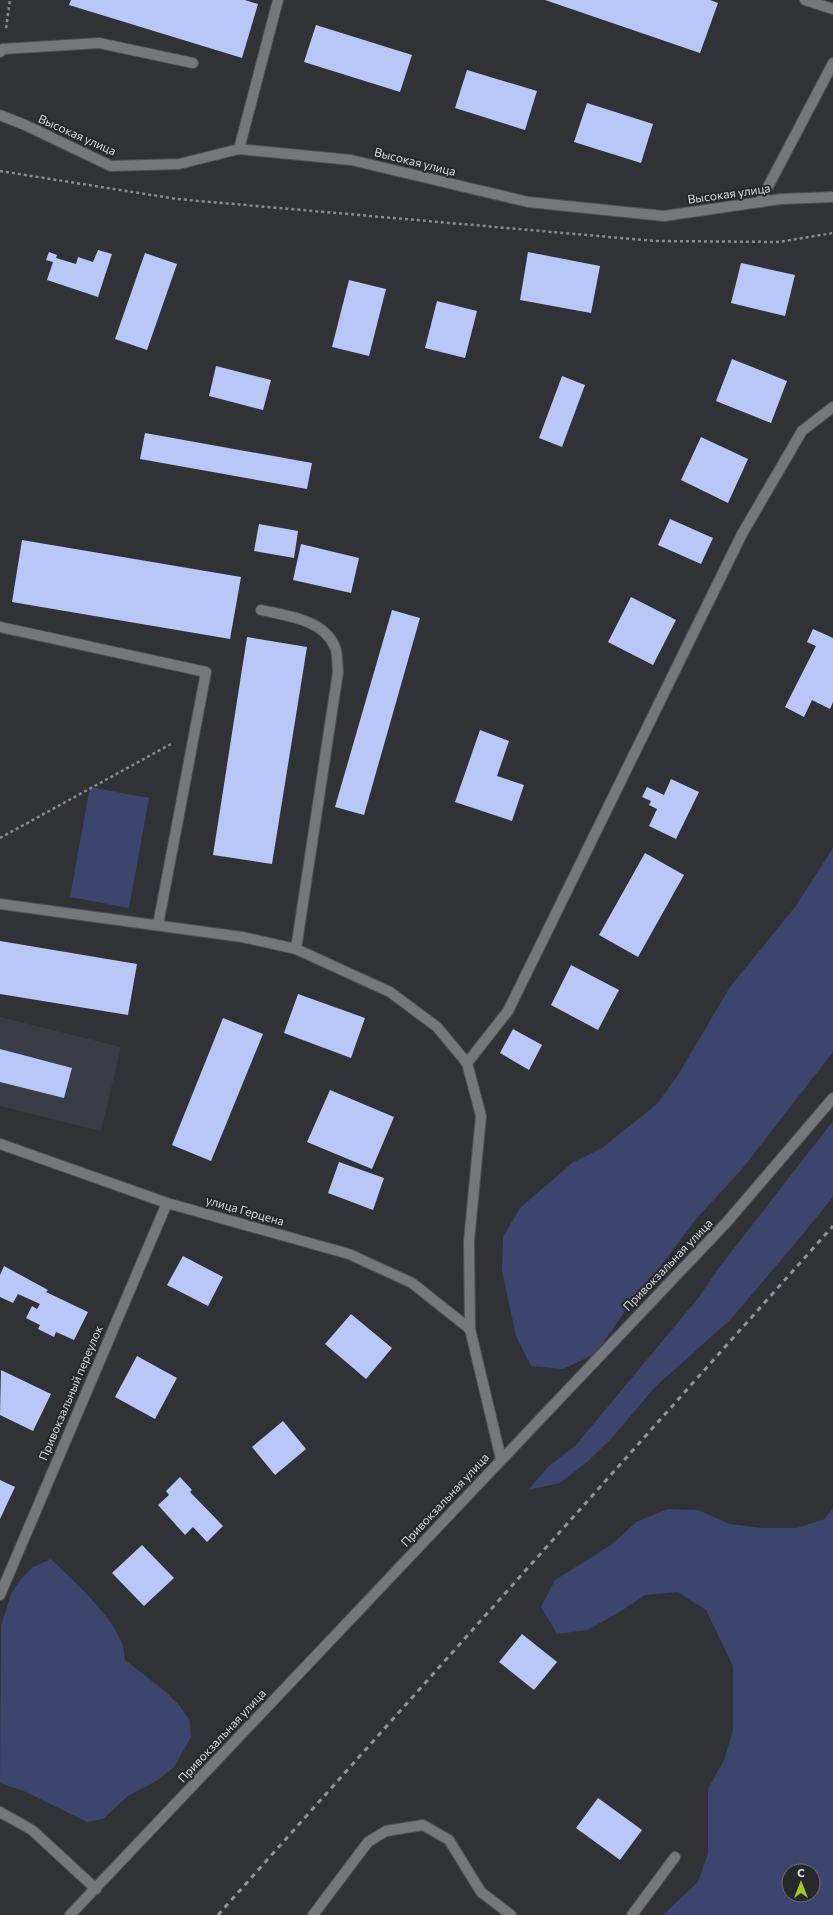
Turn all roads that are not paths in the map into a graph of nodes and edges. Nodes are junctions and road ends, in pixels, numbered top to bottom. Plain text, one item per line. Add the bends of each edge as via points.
1 (278, 0) edge
2 (806, 0) edge
3 (833, 9) edge
4 (2, 50) edge
5 (193, 63) dead end
6 (833, 63) edge
7 (0, 116) edge
8 (239, 149) junction
9 (833, 197) edge
10 (760, 202) junction
11 (833, 407) edge
12 (261, 610) dead end
13 (0, 626) edge
14 (0, 904) edge
15 (158, 925) junction
16 (296, 949) junction
17 (467, 1063) junction
18 (833, 1098) edge
19 (0, 1144) edge
20 (167, 1203) junction
21 (470, 1329) junction
22 (501, 1459) junction
23 (0, 1594) edge
24 (0, 1812) edge
25 (675, 1857) dead end
26 (96, 1889) junction
27 (70, 1915) edge
28 (313, 1915) edge
29 (511, 1915) edge
30 (632, 1915) edge

1 - 8 street
2 - 3 street
4 - 5 street via 99,43
6 - 10 street
7 - 8 street, Высокая улица via 25,125 111,166 179,164
8 - 10 street, Высокая улица via 351,160 543,204 664,216
9 - 10 street, Высокая улица
11 - 17 street via 802,431 742,534 508,1011
12 - 16 street via 305,620 325,632 335,648 338,672
13 - 15 street via 206,672
14 - 15 street
15 - 16 street via 242,937
16 - 17 street via 390,992 437,1027
17 - 21 street via 481,1116 469,1241
18 - 22 street, Привокзальная улица via 726,1223
19 - 20 street, улица Герцена
20 - 21 street, улица Герцена via 349,1254 412,1283
20 - 23 street, Привокзальный переулок
21 - 22 street
22 - 26 street, Привокзальная улица
24 - 26 street via 32,1830
25 - 30 street
26 - 27 street, Привокзальная улица
28 - 29 street via 368,1842 386,1831 423,1825 449,1840 481,1892

